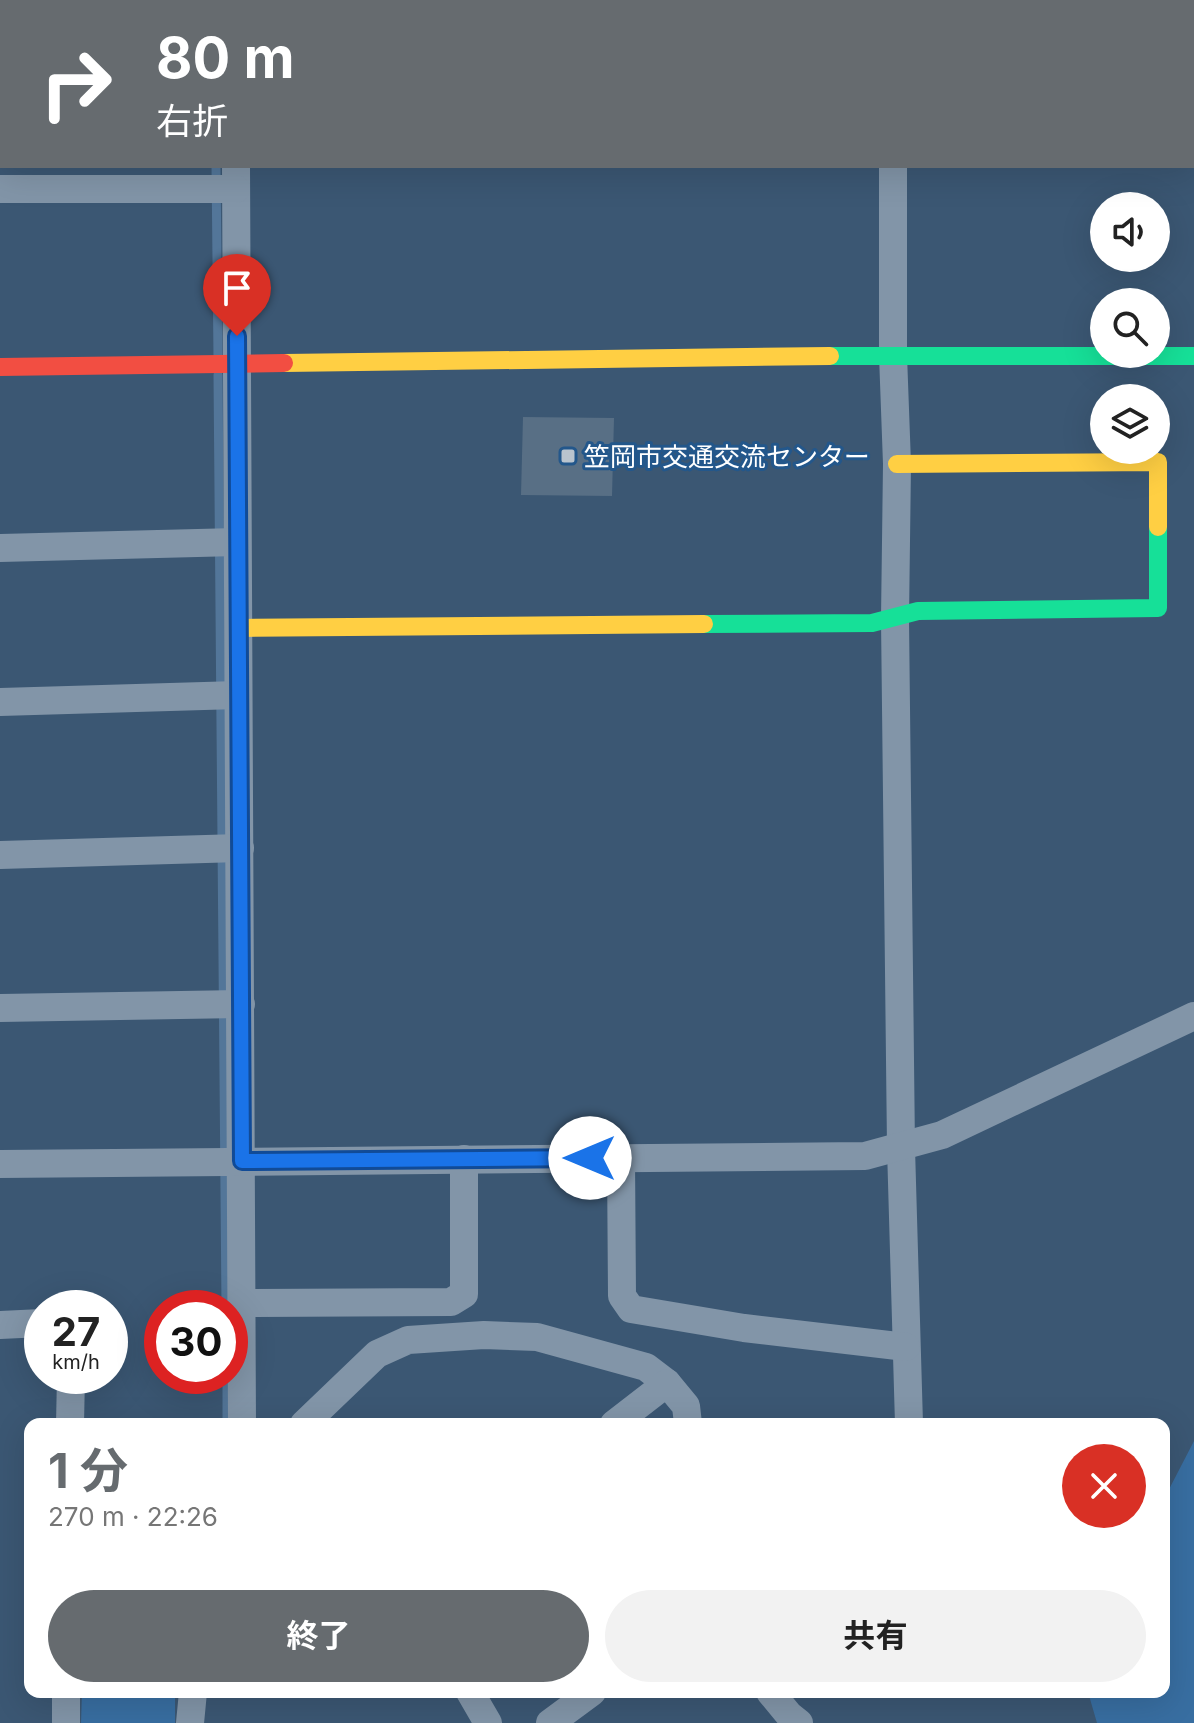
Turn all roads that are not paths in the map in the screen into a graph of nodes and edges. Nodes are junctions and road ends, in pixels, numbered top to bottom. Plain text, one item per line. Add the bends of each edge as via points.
1 (893, 168) edge
2 (236, 177) edge
3 (61, 178) edge
4 (0, 189) edge
5 (893, 355) junction
6 (1194, 356) edge
7 (237, 365) junction
8 (0, 367) edge
9 (897, 464) junction
10 (237, 542) junction
11 (0, 548) edge
12 (895, 619) junction
13 (239, 628) junction
14 (238, 695) junction
15 (0, 702) edge
16 (240, 848) junction
17 (0, 855) edge
18 (241, 1004) junction
19 (0, 1008) edge
20 (1194, 1016) edge
21 (901, 1148) junction
22 (621, 1158) junction
23 (464, 1159) junction
24 (242, 1161) junction
25 (0, 1164) edge
26 (242, 1290) edge
27 (248, 1303) edge
28 (24, 1324) edge
29 (0, 1325) edge
30 (906, 1347) junction
31 (667, 1383) junction
32 (71, 1394) edge
33 (242, 1394) edge
34 (70, 1418) edge
35 (242, 1418) edge
36 (310, 1418) edge
37 (622, 1418) edge
38 (687, 1418) edge
39 (909, 1418) edge
40 (66, 1698) edge
41 (192, 1698) edge
42 (473, 1698) edge
43 (584, 1698) edge
44 (775, 1698) edge
45 (66, 1723) edge
46 (190, 1723) edge
47 (488, 1723) edge
48 (550, 1723) edge
49 (799, 1723) edge

1 - 5 street
2 - 3 street
2 - 7 street
3 - 4 street
5 - 6 street
5 - 7 street
5 - 9 street
7 - 8 street
7 - 10 street
9 - 12 street
9 - 12 street via 1158,462 1158,608 918,611
10 - 11 street
10 - 13 street
12 - 13 street
12 - 21 street
13 - 14 street
14 - 15 street
14 - 16 street
16 - 17 street
16 - 18 street
18 - 19 street
18 - 24 street
20 - 21 street via 942,1135
21 - 22 street via 865,1156
21 - 30 street
22 - 23 street
22 - 30 street via 622,1296 631,1309
23 - 24 street
23 - 27 street via 464,1294 451,1302
24 - 25 street
24 - 26 street
28 - 29 street
30 - 39 street
31 - 36 street via 646,1367 537,1337 408,1340 377,1354
31 - 37 street
31 - 38 street via 686,1406
32 - 34 street
33 - 35 street
40 - 45 street
41 - 46 street
42 - 47 street
43 - 48 street
44 - 49 street

